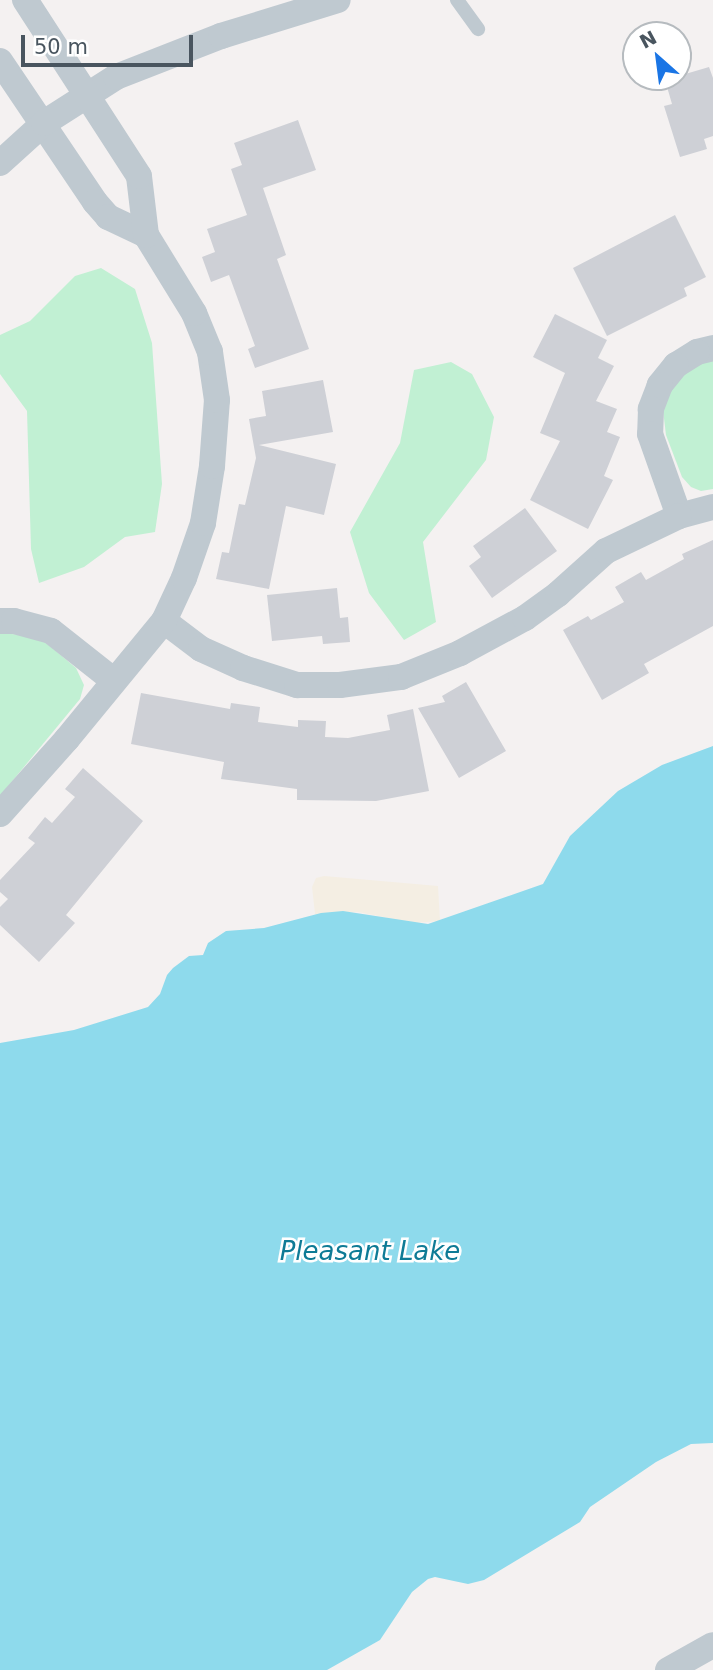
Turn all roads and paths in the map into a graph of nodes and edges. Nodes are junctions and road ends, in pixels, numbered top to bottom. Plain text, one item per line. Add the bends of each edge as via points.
1 (25, 0) edge
2 (338, 0) edge
3 (457, 0) edge
4 (478, 29) dead end
5 (0, 61) edge
6 (86, 95) junction
7 (44, 123) junction
8 (0, 163) edge
9 (146, 235) junction
10 (713, 348) edge
11 (713, 507) edge
12 (679, 516) junction
13 (0, 621) edge
14 (164, 621) junction
15 (113, 680) junction
16 (0, 814) edge
17 (713, 1645) edge
18 (668, 1670) edge

1 - 6 street
2 - 6 street via 164,56
3 - 4 lane
5 - 7 street
6 - 7 street
6 - 9 street via 139,176
7 - 8 street
7 - 9 street via 108,217
9 - 14 street via 194,313 210,352 217,400 203,523
10 - 12 street via 676,365 660,385 651,409 650,434
11 - 12 street
12 - 14 street via 606,551 525,618 460,653 401,677 297,685 201,649
13 - 15 street via 51,631
14 - 15 street
15 - 16 street
17 - 18 street

